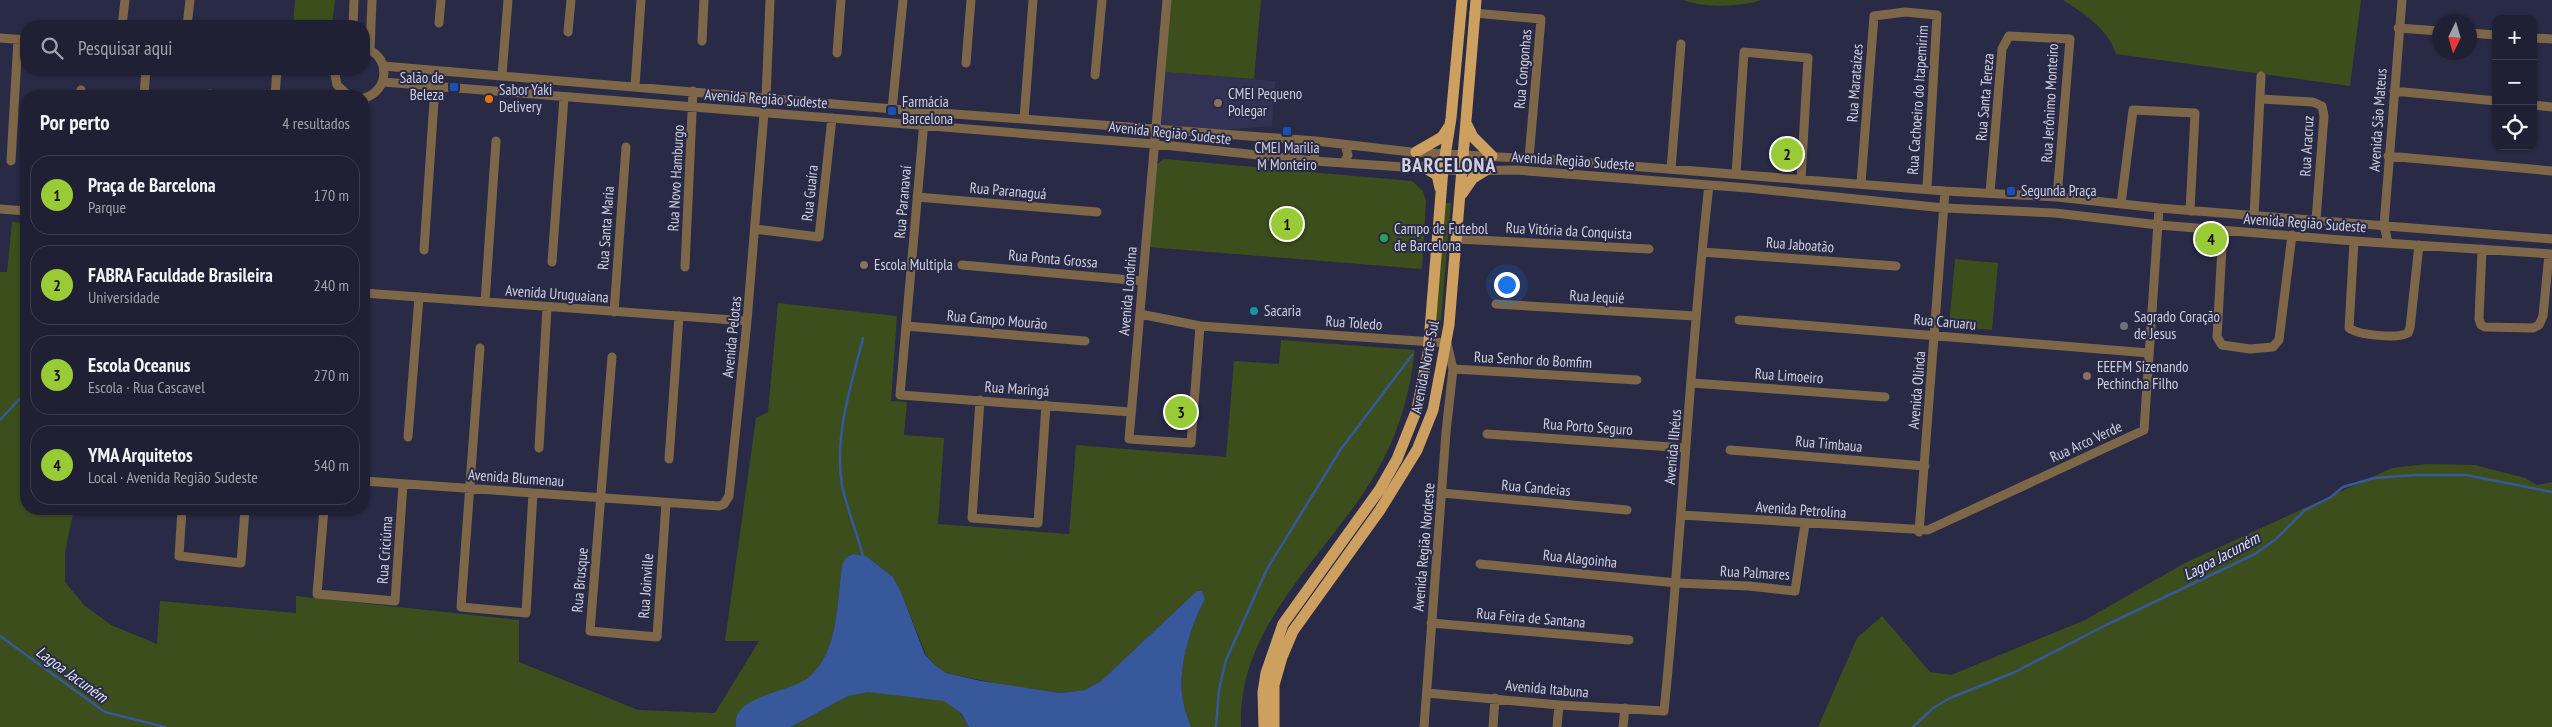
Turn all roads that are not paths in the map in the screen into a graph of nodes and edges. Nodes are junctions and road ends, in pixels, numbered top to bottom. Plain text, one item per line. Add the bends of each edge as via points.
1 (125, 0) edge
2 (190, 0) edge
3 (354, 0) edge
4 (372, 0) edge
5 (440, 0) edge
6 (508, 0) edge
7 (571, 0) edge
8 (640, 0) edge
9 (704, 0) edge
10 (770, 0) edge
11 (841, 0) edge
12 (903, 0) edge
13 (971, 0) edge
14 (1033, 0) edge
15 (1102, 0) edge
16 (1167, 0) edge
17 (1462, 0) edge
18 (1476, 0) edge
19 (2402, 0) edge
20 (1905, 12) joint
21 (1474, 13) junction
22 (123, 20) edge
23 (188, 20) edge
24 (353, 20) edge
25 (370, 20) edge
26 (439, 23) dead end
27 (2398, 28) junction
28 (2432, 30) edge
29 (568, 32) dead end
30 (2477, 34) edge
31 (2492, 35) edge
32 (2040, 36) joint
33 (0, 38) edge
34 (2537, 38) edge
35 (2552, 39) edge
36 (20, 40) edge
37 (702, 41) dead end
38 (1680, 44) dead end
39 (370, 51) edge
40 (837, 53) dead end
41 (20, 62) edge
42 (966, 63) dead end
43 (384, 66) junction
44 (146, 75) edge
45 (277, 75) edge
46 (334, 75) edge
47 (1095, 75) dead end
48 (502, 76) junction
49 (2261, 76) dead end
50 (383, 82) junction
51 (435, 86) junction
52 (635, 86) junction
53 (144, 90) edge
54 (275, 90) edge
55 (342, 90) edge
56 (693, 91) junction
57 (2394, 91) junction
58 (370, 95) edge
59 (564, 97) junction
60 (766, 97) junction
61 (2260, 100) junction
62 (2492, 101) edge
63 (2537, 105) edge
64 (2552, 106) edge
65 (693, 108) junction
66 (876, 108) junction
67 (892, 109) junction
68 (764, 113) junction
69 (941, 113) junction
70 (832, 118) junction
71 (1024, 119) junction
72 (862, 121) junction
73 (1466, 123) junction
74 (924, 126) junction
75 (1449, 127) junction
76 (1155, 129) junction
77 (496, 141) dead end
78 (1316, 141) junction
79 (1154, 144) junction
80 (1345, 145) junction
81 (626, 147) dead end
82 (1416, 152) junction
83 (1446, 154) junction
84 (1463, 155) junction
85 (1492, 156) junction
86 (2388, 156) junction
87 (1529, 158) junction
88 (1314, 160) junction
89 (11, 161) dead end
90 (1344, 163) junction
91 (1424, 167) junction
92 (1443, 169) junction
93 (1671, 169) junction
94 (1486, 170) junction
95 (1463, 171) junction
96 (2552, 171) edge
97 (1736, 174) junction
98 (1800, 180) junction
99 (1862, 183) junction
100 (1709, 185) junction
101 (1927, 188) junction
102 (1945, 191) junction
103 (1990, 193) junction
104 (1441, 194) junction
105 (917, 197) junction
106 (2057, 197) junction
107 (1461, 198) junction
108 (2121, 204) junction
109 (1944, 208) junction
110 (2159, 208) junction
111 (0, 209) edge
112 (2190, 210) junction
113 (20, 211) edge
114 (1097, 212) dead end
115 (2254, 216) junction
116 (2316, 220) junction
117 (2159, 225) junction
118 (2384, 226) junction
119 (755, 229) junction
120 (2224, 230) junction
121 (2292, 235) junction
122 (2496, 235) junction
123 (1457, 239) junction
124 (2552, 239) edge
125 (2354, 241) junction
126 (2388, 243) junction
127 (2419, 245) junction
128 (1649, 249) dead end
129 (2482, 249) junction
130 (424, 250) dead end
131 (2494, 250) junction
132 (1702, 252) junction
133 (2550, 254) edge
134 (552, 262) dead end
135 (962, 265) dead end
136 (1896, 266) dead end
137 (685, 267) dead end
138 (1142, 280) junction
139 (370, 293) edge
140 (419, 297) junction
141 (485, 302) junction
142 (1496, 304) dead end
143 (547, 307) junction
144 (614, 312) junction
145 (1140, 314) junction
146 (679, 316) junction
147 (1695, 316) junction
148 (1739, 320) dead end
149 (748, 322) junction
150 (906, 326) junction
151 (1200, 326) junction
152 (1935, 335) junction
153 (1085, 341) dead end
154 (1428, 343) junction
155 (1447, 343) junction
156 (480, 348) dead end
157 (2149, 353) junction
158 (612, 357) dead end
159 (1453, 369) junction
160 (1638, 380) dead end
161 (1692, 383) junction
162 (900, 395) joint
163 (1885, 397) dead end
164 (980, 400) junction
165 (1046, 405) junction
166 (1132, 412) junction
167 (1487, 434) dead end
168 (408, 437) dead end
169 (539, 448) dead end
170 (1686, 448) junction
171 (1730, 450) dead end
172 (669, 459) dead end
173 (1925, 466) junction
174 (370, 481) edge
175 (403, 484) junction
176 (468, 488) junction
177 (533, 493) junction
178 (1442, 493) junction
179 (601, 498) junction
180 (666, 503) junction
181 (1627, 510) dead end
182 (182, 515) edge
183 (245, 515) edge
184 (324, 515) edge
185 (1681, 515) junction
186 (1805, 524) junction
187 (1919, 532) junction
188 (1480, 564) dead end
189 (1677, 583) junction
190 (1432, 623) junction
191 (623, 635) joint
192 (1629, 640) dead end
193 (1427, 693) junction
194 (1495, 698) junction
195 (1559, 705) junction
196 (1625, 708) junction
197 (1664, 711) joint
198 (1264, 727) edge
199 (1274, 727) edge
200 (1424, 727) edge
201 (1492, 727) edge
202 (1557, 727) edge
203 (1623, 727) edge

1 - 22 street
2 - 23 street
3 - 24 street
4 - 25 street
5 - 26 street
6 - 48 street
7 - 29 street
8 - 52 street
9 - 37 street
10 - 60 street
11 - 40 street
12 - 67 street
13 - 42 street
14 - 71 street
15 - 47 street
16 - 76 street, Avenida Londrina
17 - 75 main road, Avenida Norte-Sul
18 - 21 main road, Avenida Norte-Sul
19 - 27 street, Avenida São Mateus
20 - 99 street, Rua Marataízes via 1874,16
20 - 101 street, Rua Cachoeiro do Itapemirim via 1937,15
21 - 73 main road, Avenida Norte-Sul
21 - 87 street, Rua Congonhas via 1540,19
27 - 28 street
27 - 57 street, Avenida São Mateus
30 - 31 street
32 - 103 street, Rua Santa Tereza via 2009,36 2002,48
32 - 106 street, Rua Jerônimo Monteiro via 2070,39
33 - 36 street
34 - 35 street
38 - 93 street
39 - 43 street
41 - 89 street
43 - 48 street, Avenida Região Sudeste
43 - 50 street
44 - 53 street
45 - 54 street
46 - 55 street
48 - 52 street, Avenida Região Sudeste
49 - 61 street
50 - 51 street, Avenida Região Sudeste
50 - 58 street
51 - 59 street, Avenida Região Sudeste
51 - 130 street
52 - 56 street, Avenida Região Sudeste
56 - 60 street, Avenida Região Sudeste
56 - 65 street, Rua Novo Hamburgo
57 - 62 street
57 - 86 street, Avenida São Mateus
59 - 65 street, Avenida Região Sudeste
59 - 134 street
60 - 66 street, Avenida Região Sudeste
61 - 115 street
61 - 116 street, Rua Aracruz via 2313,102 2322,106 2324,116
63 - 64 street
65 - 68 street, Avenida Região Sudeste
65 - 137 street, Rua Novo Hamburgo
66 - 67 street, Avenida Região Sudeste
66 - 72 street via 871,117
67 - 69 street, Avenida Região Sudeste
68 - 70 street, Avenida Região Sudeste
68 - 119 street, Avenida Pelotas
69 - 71 street, Avenida Região Sudeste
69 - 74 street via 928,115
70 - 72 street, Avenida Região Sudeste
70 - 119 street, Rua Guaíra via 819,237
71 - 76 street, Avenida Região Sudeste
72 - 74 street, Avenida Região Sudeste
73 - 84 main road, Avenida Norte-Sul
73 - 85 main road via 1473,137
74 - 79 street, Avenida Região Sudeste
74 - 105 street, Rua Paranavaí
75 - 82 main road via 1442,137
75 - 83 main road, Avenida Norte-Sul
76 - 78 street, Avenida Região Sudeste
76 - 79 street, Avenida Londrina
77 - 141 street
78 - 80 street, Avenida Região Sudeste
78 - 88 street
79 - 88 street, Avenida Região Sudeste
79 - 138 street, Avenida Londrina
80 - 82 street, Avenida Região Sudeste
80 - 90 street via 1348,155
81 - 144 street, Rua Santa Maria
82 - 83 street, Avenida Região Sudeste
83 - 84 street, Avenida Região Sudeste
83 - 92 main road, Avenida Norte-Sul
84 - 85 street, Avenida Região Sudeste
84 - 95 main road, Avenida Norte-Sul
85 - 87 street, Avenida Região Sudeste
86 - 96 street
86 - 118 street, Avenida São Mateus
87 - 93 street, Avenida Região Sudeste
88 - 90 street, Avenida Região Sudeste
90 - 91 street, Avenida Região Sudeste
91 - 92 street, Avenida Região Sudeste
91 - 104 main road via 1437,175
92 - 95 street, Avenida Região Sudeste
92 - 104 main road, Avenida Norte-Sul
93 - 97 street, Avenida Região Sudeste
94 - 95 street, Avenida Região Sudeste
94 - 100 street, Avenida Região Sudeste
94 - 107 main road via 1473,178
95 - 107 main road, Avenida Norte-Sul
97 - 98 street, Avenida Região Sudeste
97 - 98 street via 1744,52 1808,58
98 - 99 street, Avenida Região Sudeste
99 - 101 street, Avenida Região Sudeste
100 - 109 street, Avenida Região Sudeste
100 - 132 street, Avenida Ilhéus
101 - 102 street, Avenida Região Sudeste
102 - 103 street, Avenida Região Sudeste
102 - 109 street, Avenida Olinda
103 - 106 street, Avenida Região Sudeste
104 - 154 main road, Avenida Norte-Sul
105 - 114 street, Rua Paranaguá
105 - 150 street, Rua Paranavaí
106 - 108 street, Avenida Região Sudeste
107 - 123 main road, Avenida Norte-Sul
108 - 110 street, Avenida Região Sudeste
108 - 112 street via 2133,110 2195,113
109 - 117 street, Avenida Região Sudeste via 2055,213
109 - 152 street, Avenida Olinda
110 - 112 street, Avenida Região Sudeste
110 - 117 street, Rua Arco Verde
111 - 113 street
112 - 115 street, Avenida Região Sudeste
115 - 116 street, Avenida Região Sudeste
116 - 118 street, Avenida Região Sudeste
117 - 120 street, Avenida Região Sudeste
117 - 157 street, Rua Arco Verde
118 - 122 street, Avenida Região Sudeste
118 - 126 street, Avenida São Mateus
119 - 149 street, Avenida Pelotas
120 - 121 street, Avenida Região Sudeste
120 - 121 street via 2217,338 2222,345 2250,349 2273,347 2279,340
121 - 125 street, Avenida Região Sudeste
122 - 124 street, Avenida Região Sudeste
122 - 131 street
123 - 128 street, Rua Vitória da Conquista
123 - 155 main road, Avenida Norte-Sul
125 - 126 street, Avenida Região Sudeste
125 - 127 street via 2348,326 2358,332 2381,335 2399,336 2409,331
126 - 127 street, Avenida Região Sudeste
127 - 129 street, Avenida Região Sudeste
129 - 131 street, Avenida Região Sudeste
129 - 133 street via 2479,322 2485,327 2533,328 2541,321
131 - 133 street, Avenida Região Sudeste
132 - 136 street, Rua Jaboatão
132 - 147 street, Avenida Ilhéus
135 - 138 street, Rua Ponta Grossa
138 - 145 street, Avenida Londrina
139 - 140 street, Avenida Uruguaiana
140 - 141 street, Avenida Uruguaiana
140 - 168 street
141 - 143 street, Avenida Uruguaiana
142 - 147 street, Rua Jequié
143 - 144 street, Avenida Uruguaiana
143 - 169 street
144 - 146 street, Avenida Uruguaiana
145 - 151 street, Rua Toledo
145 - 166 street, Avenida Londrina
146 - 149 street, Avenida Uruguaiana
146 - 172 street
147 - 161 street, Avenida Ilhéus
148 - 152 street, Rua Caruaru
149 - 180 street, Avenida Pelotas via 729,496 719,506
150 - 153 street, Rua Campo Mourão
150 - 162 street, Rua Paranavaí
151 - 154 street, Rua Toledo
151 - 166 street, Avenida Londrina via 1191,443 1129,439
152 - 157 street, Rua Caruaru
152 - 173 street, Avenida Olinda
154 - 155 street, Rua Toledo
154 - 198 main road, Avenida Norte-Sul via 1417,408 1397,459 1380,489 1276,640 1263,692
155 - 159 street, Rua Senhor do Bomfim
155 - 199 main road, Avenida Norte-Sul via 1433,410 1417,450 1380,510 1293,631 1274,685
156 - 176 street
157 - 187 street, Rua Arco Verde via 2144,430
158 - 179 street
159 - 160 street, Rua Senhor do Bomfim
159 - 178 street, Avenida Região Nordeste
161 - 163 street, Rua Limoeiro
161 - 170 street, Avenida Ilhéus
162 - 164 street, Rua Maringá
164 - 165 street, Rua Maringá
164 - 165 street via 972,518 1038,523
165 - 166 street, Rua Maringá
167 - 170 street, Rua Porto Seguro
170 - 185 street, Avenida Ilhéus
171 - 173 street, Rua Timbaua
173 - 187 street, Avenida Olinda
174 - 175 street, Avenida Blumenau
175 - 176 street, Avenida Blumenau
175 - 184 street, Rua Criciúma via 395,601 317,594
176 - 177 street, Avenida Blumenau
176 - 177 street via 461,607 526,613
177 - 179 street, Avenida Blumenau
178 - 181 street, Rua Candeias
178 - 190 street, Avenida Região Nordeste
179 - 180 street, Avenida Blumenau
179 - 191 street, Rua Brusque via 590,631
180 - 191 street, Rua Joinville via 656,637
182 - 183 street via 179,556 241,563
185 - 186 street, Avenida Petrolina
185 - 189 street, Avenida Ilhéus
186 - 187 street, Avenida Petrolina
186 - 189 street, Rua Palmares via 1795,591
188 - 189 street, Rua Alagoinha
189 - 197 street, Avenida Ilhéus
190 - 192 street, Rua Feira de Santana
190 - 193 street, Avenida Região Nordeste
193 - 194 street, Avenida Itabuna
193 - 200 street, Avenida Região Nordeste
194 - 195 street, Avenida Itabuna
194 - 201 street
195 - 196 street, Avenida Itabuna
195 - 202 street
196 - 197 street, Avenida Itabuna
196 - 203 street

